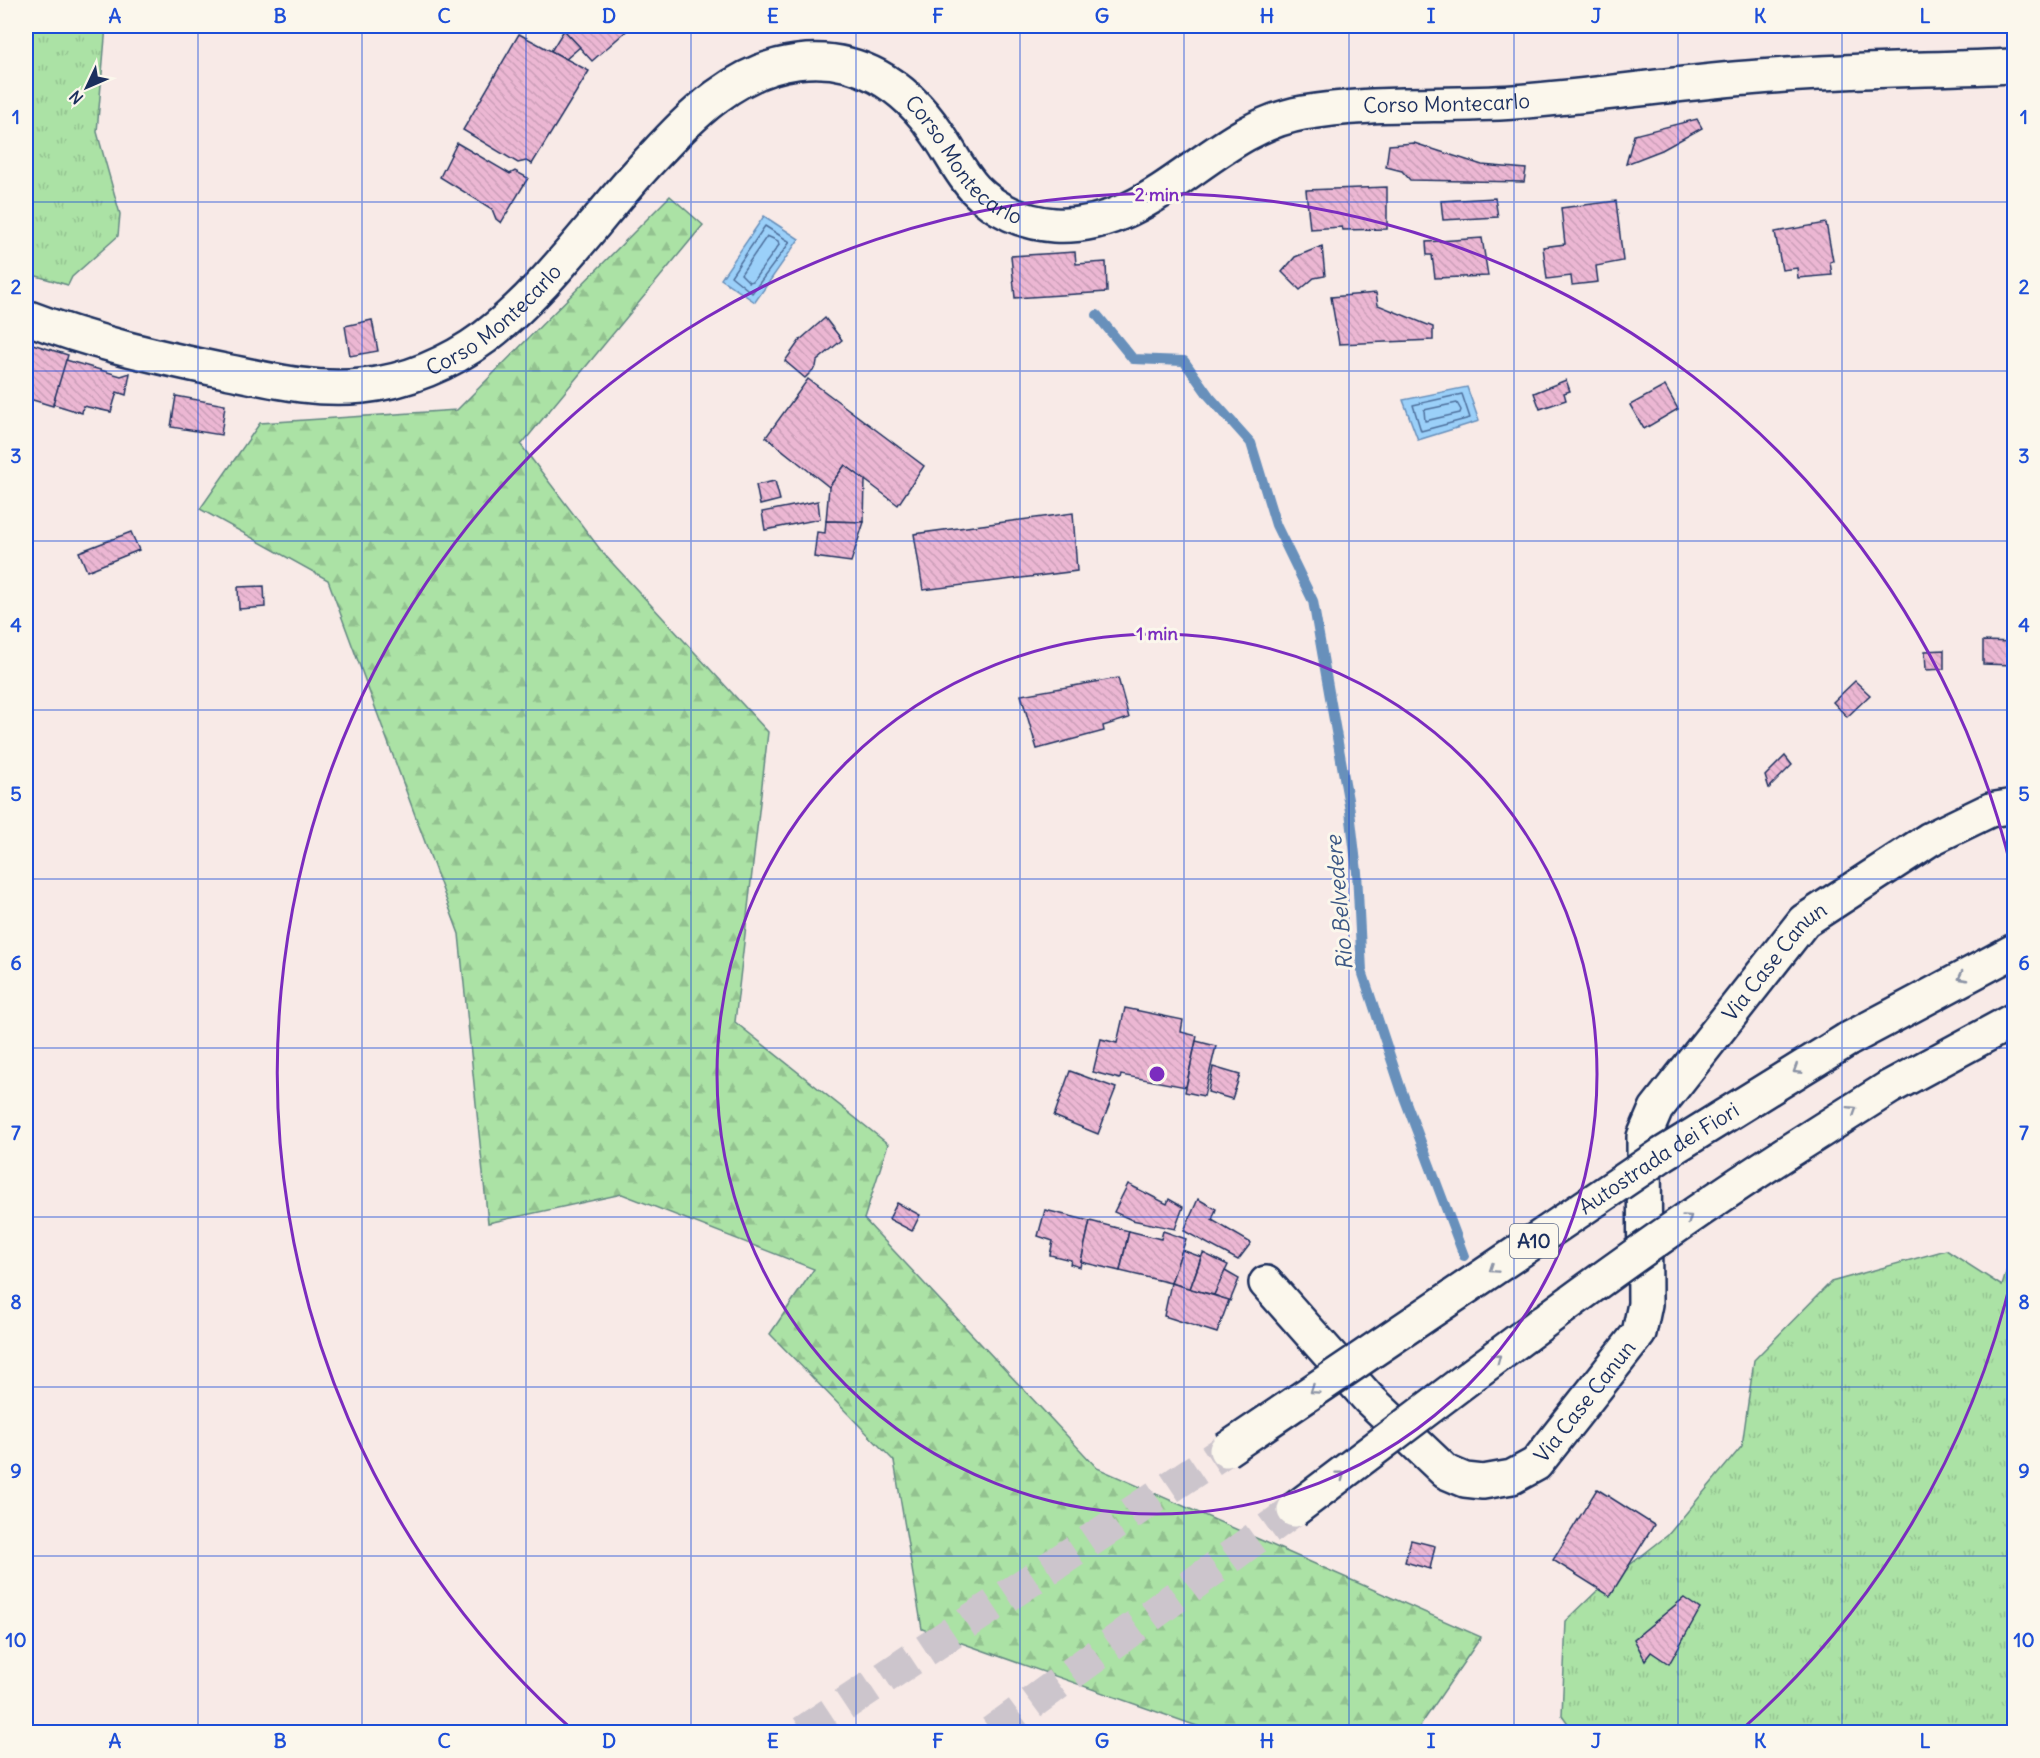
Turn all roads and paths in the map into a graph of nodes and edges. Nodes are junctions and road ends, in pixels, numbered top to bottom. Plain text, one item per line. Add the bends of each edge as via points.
1 (2014, 66) edge
2 (26, 317) edge
3 (2014, 806) edge
4 (2014, 951) edge
5 (2014, 1020) edge
6 (1266, 1283) dead end
7 (1226, 1450) tunnel mouth
8 (1294, 1510) tunnel mouth

1 - 2 main road, Corso Montecarlo via 1767,76 1510,102 1298,113 1240,135 1155,196 1119,214 1082,224 1056,225 1017,217 975,189 921,110 899,89 873,73 844,63 800,62 760,71 714,97 639,172 514,312 461,353 419,373 364,386 290,384 151,355
3 - 6 main road, Via Case Canun via 1990,810 1930,839 1804,921 1656,1109 1644,1137 1645,1304 1639,1333 1536,1464 1512,1477 1483,1482 1446,1472 1368,1398
4 -> 7 main road, Autostrada dei Fiori / A10, bridge via 1847,1040 1663,1154
8 -> 5 main road, bridge via 1607,1275 1718,1197 1890,1087

